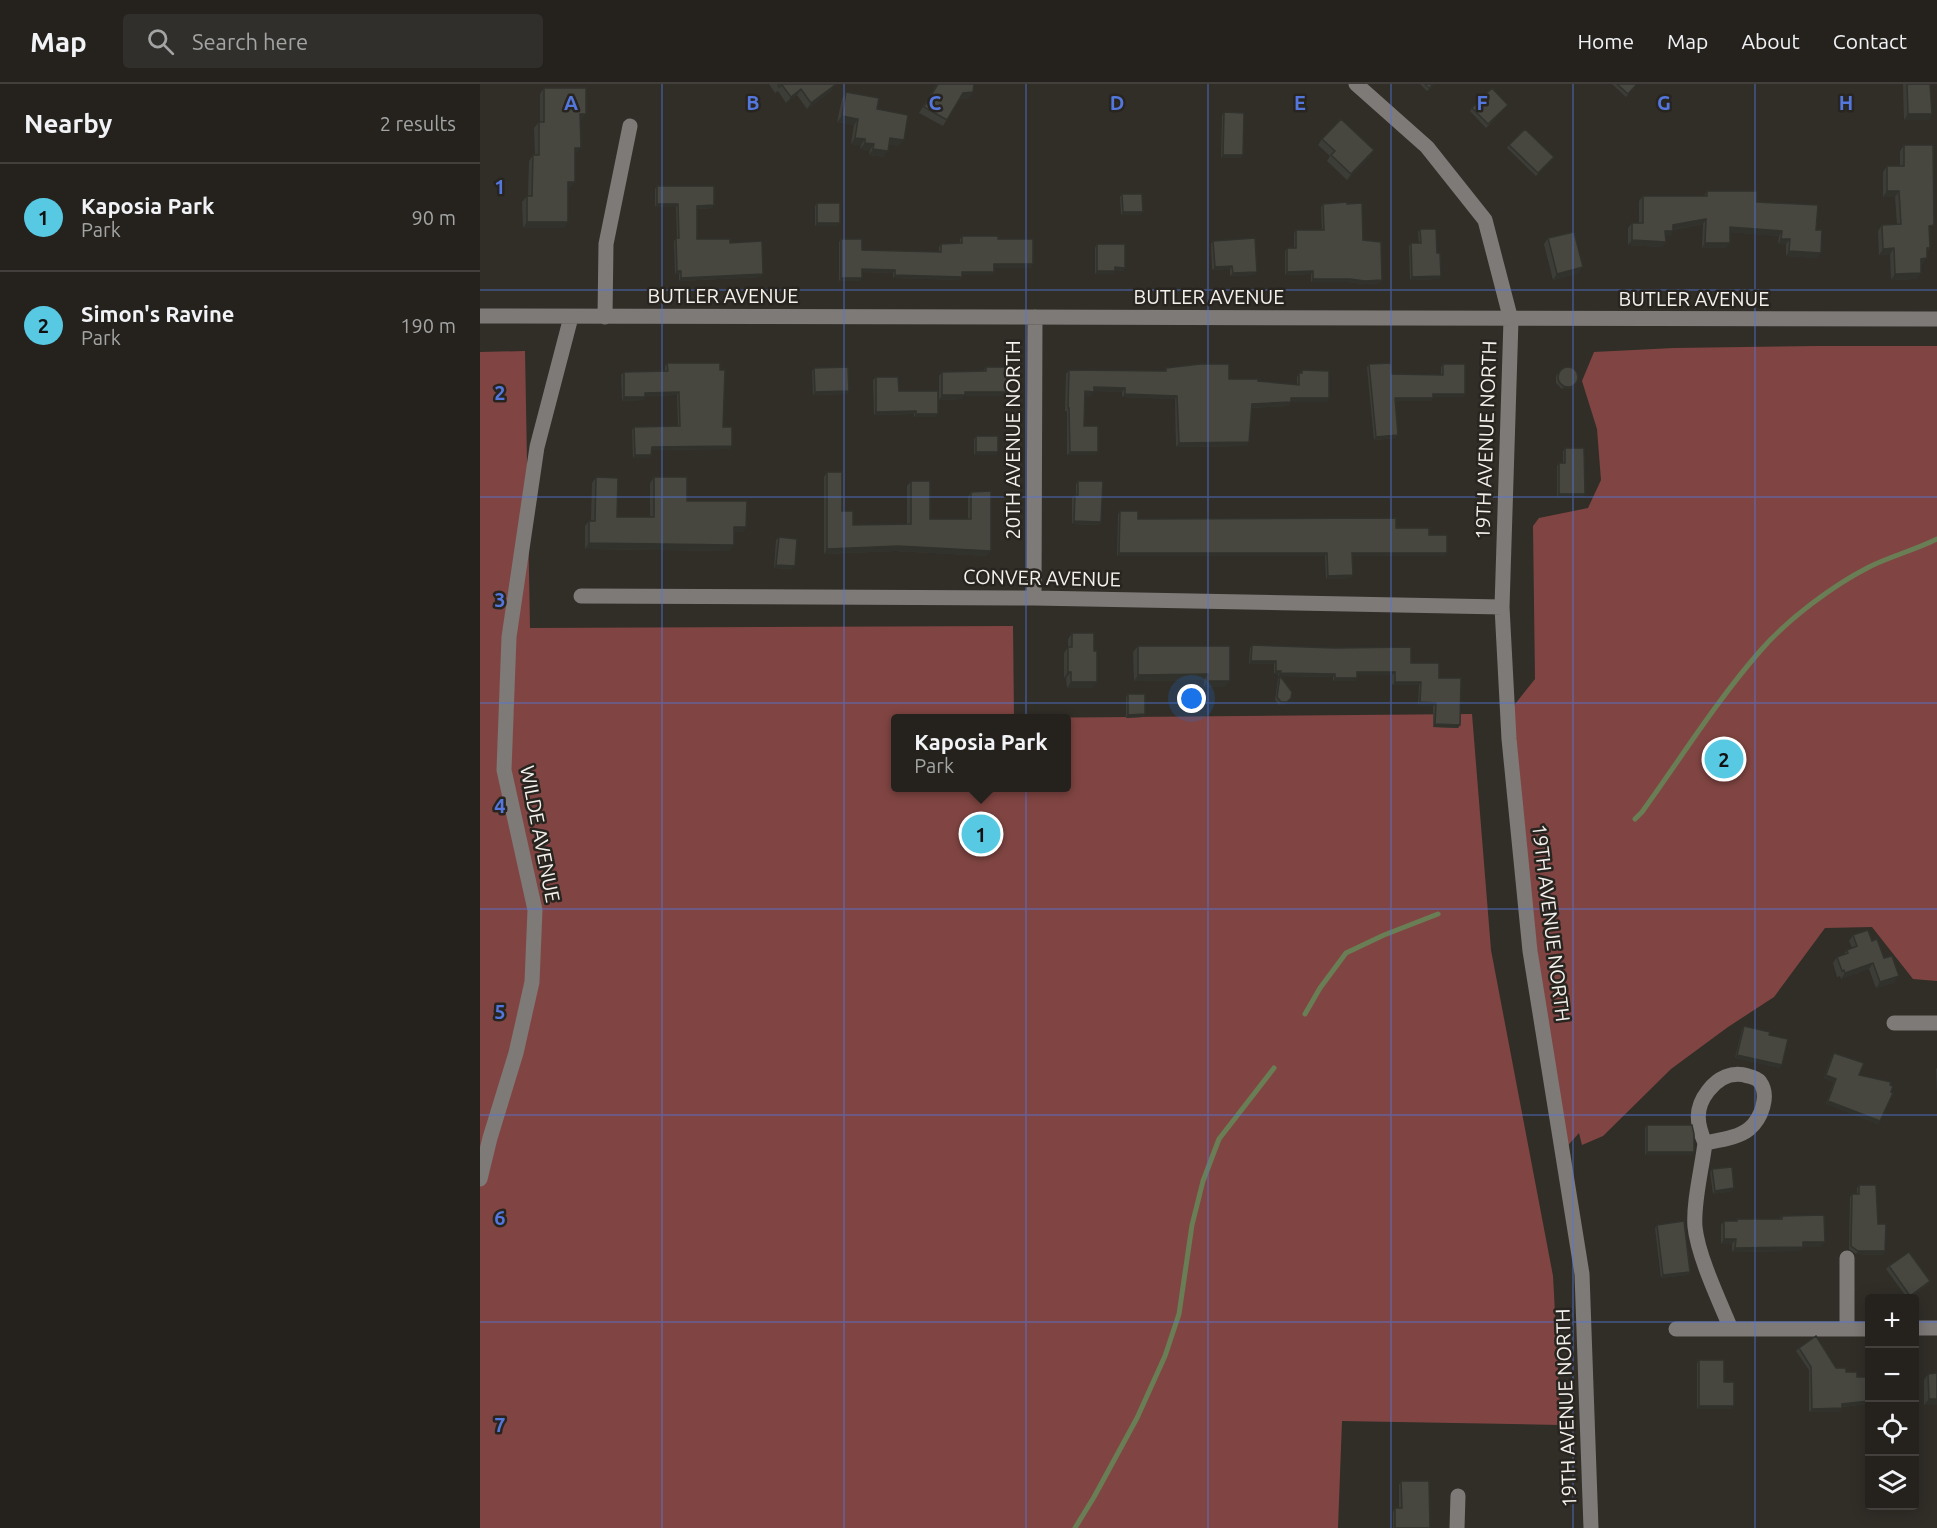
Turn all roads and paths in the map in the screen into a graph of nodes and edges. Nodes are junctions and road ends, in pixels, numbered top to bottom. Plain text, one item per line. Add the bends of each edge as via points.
1 (1356, 84) edge
2 (630, 126) dead end
3 (480, 316) edge
4 (572, 317) junction
5 (605, 317) junction
6 (1035, 317) junction
7 (1937, 319) edge
8 (1511, 320) junction
9 (581, 596) dead end
10 (1034, 598) junction
11 (1502, 607) junction
12 (1894, 1023) dead end
13 (1937, 1023) edge
14 (1706, 1143) junction
15 (480, 1179) edge
16 (1847, 1258) dead end
17 (1919, 1328) edge
18 (1937, 1328) edge
19 (1676, 1329) dead end
20 (1731, 1329) junction
21 (1847, 1329) junction
22 (1865, 1329) edge
23 (1458, 1496) dead end
24 (1457, 1528) edge
25 (1590, 1528) edge

1 - 8 street, 19TH AVENUE NORTH via 1427,147 1485,220
2 - 5 street via 606,244
3 - 4 street, BUTLER AVENUE
4 - 5 street, BUTLER AVENUE
4 - 15 street, WILDE AVENUE via 537,447 509,637 504,770 535,910 532,982
5 - 6 street, BUTLER AVENUE
6 - 8 street, BUTLER AVENUE
6 - 10 street, 20TH AVENUE NORTH
7 - 8 street, BUTLER AVENUE
8 - 11 street, 19TH AVENUE NORTH
9 - 10 street, CONVER AVENUE
10 - 11 street, CONVER AVENUE
11 - 25 street, 19TH AVENUE NORTH via 1510,750 1530,951 1582,1274
12 - 13 street
14 - 14 street via 1740,1134 1756,1121 1764,1099 1760,1082 1754,1077 1742,1074 1722,1078 1703,1098 1698,1117
14 - 20 street via 1695,1225
16 - 21 street
17 - 18 street
19 - 20 street
20 - 21 street
21 - 22 street
23 - 24 street

